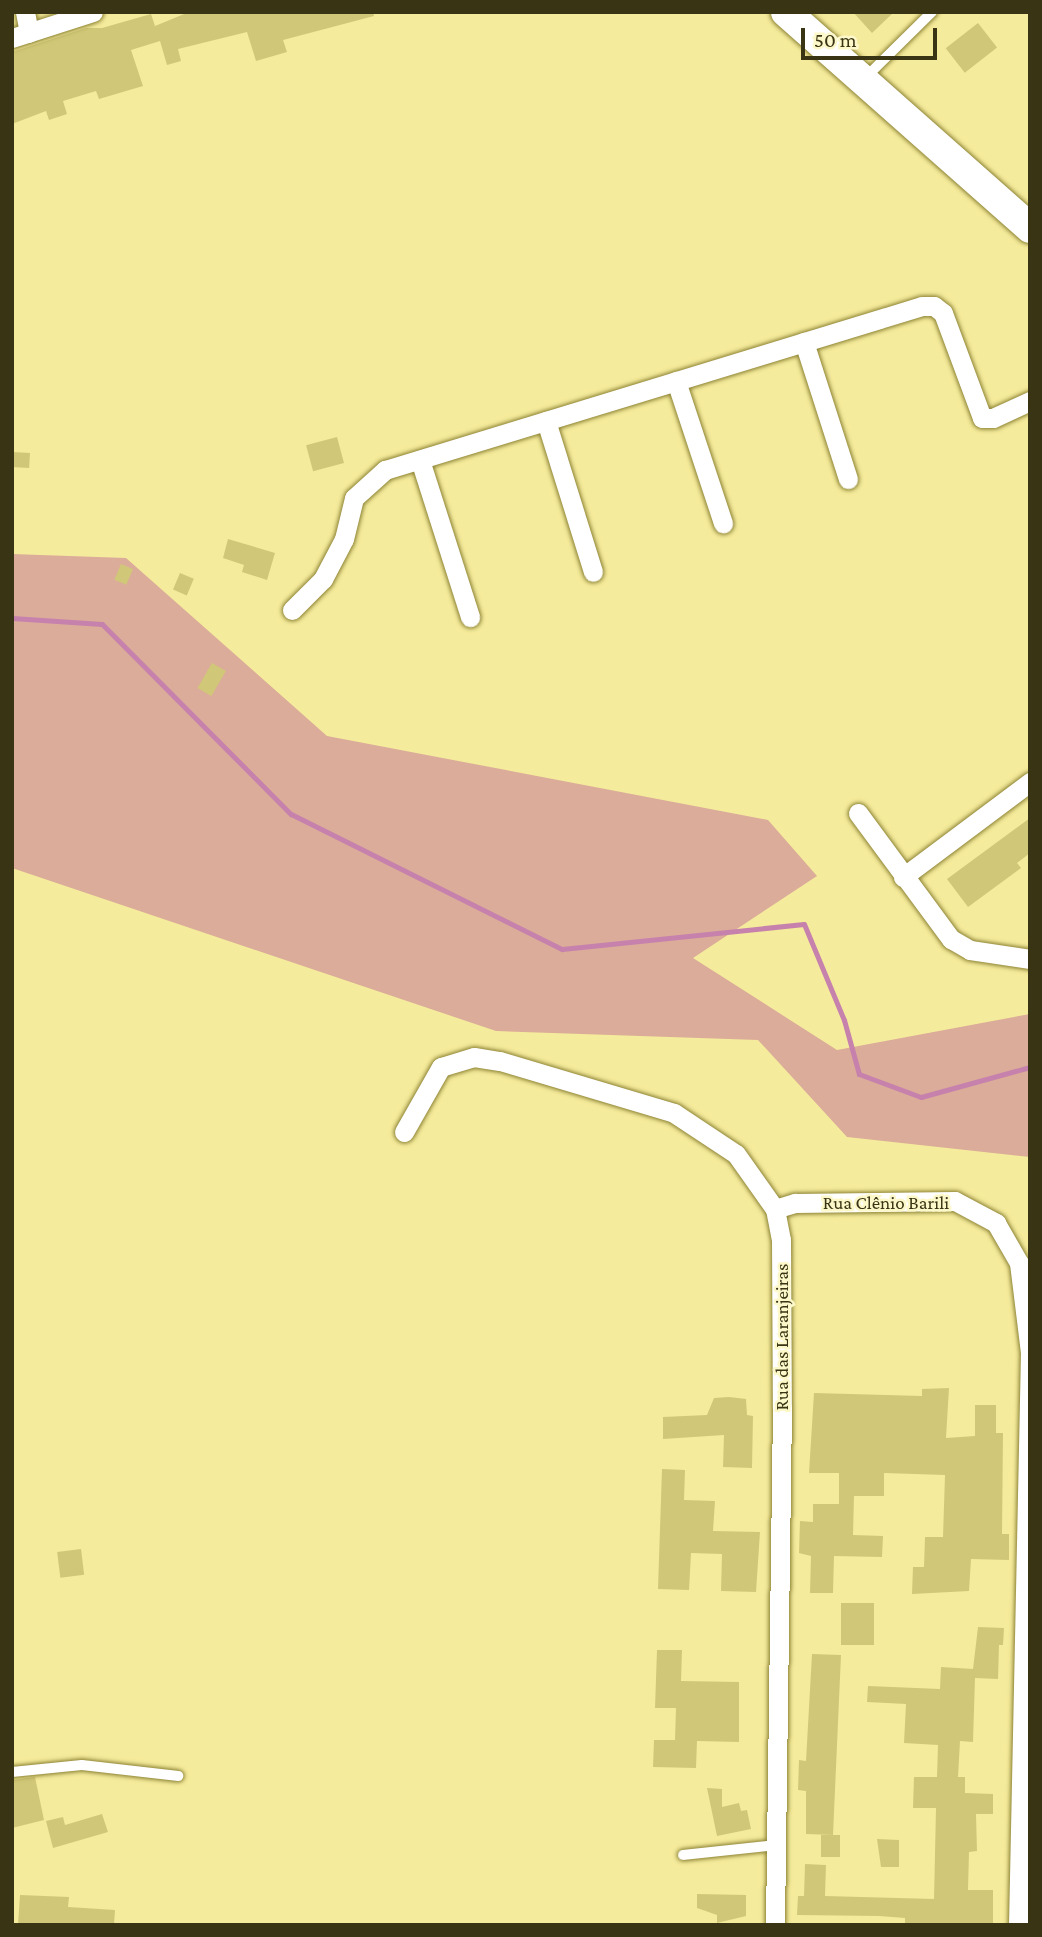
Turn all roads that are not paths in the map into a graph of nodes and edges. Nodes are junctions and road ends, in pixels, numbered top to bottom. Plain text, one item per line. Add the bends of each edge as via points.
1 (25, 12) edge
2 (93, 12) edge
3 (786, 12) edge
4 (932, 12) edge
5 (20, 36) edge
6 (863, 79) junction
7 (1030, 228) edge
8 (804, 342) junction
9 (677, 381) junction
10 (1030, 401) edge
11 (546, 421) junction
12 (420, 460) junction
13 (848, 479) dead end
14 (723, 523) dead end
15 (593, 572) dead end
16 (292, 610) dead end
17 (470, 617) dead end
18 (1030, 782) edge
19 (858, 813) dead end
20 (903, 877) junction
21 (1030, 959) edge
22 (404, 1132) dead end
23 (775, 1209) junction
24 (1027, 1570) edge
25 (1025, 1767) edge
26 (12, 1772) edge
27 (178, 1776) dead end
28 (776, 1846) junction
29 (683, 1856) dead end
30 (775, 1925) edge
31 (1017, 1925) edge

1 - 5 street
2 - 5 street
3 - 6 main road
4 - 6 lane
6 - 7 main road
8 - 9 street
8 - 10 street via 934,306 943,313 982,418 993,418
8 - 13 street
9 - 11 street
9 - 14 street
11 - 12 street
11 - 15 street
12 - 16 street via 385,470 354,498 344,539 323,579
12 - 17 street
18 - 20 street
19 - 20 street
20 - 21 street via 951,939 970,950
22 - 23 street, Rua das Laranjeiras via 441,1067 474,1057 500,1061 674,1113 736,1154
23 - 24 street, Rua Clênio Barili via 795,1203 955,1202 987,1216 1010,1241 1019,1263 1030,1352
23 - 28 street, Rua das Laranjeiras via 781,1240 782,1408
24 - 25 street, Rua Clênio Barili
25 - 31 street, Rua Clênio Barili
26 - 27 lane via 82,1765
28 - 29 lane
28 - 30 street, Rua das Laranjeiras

